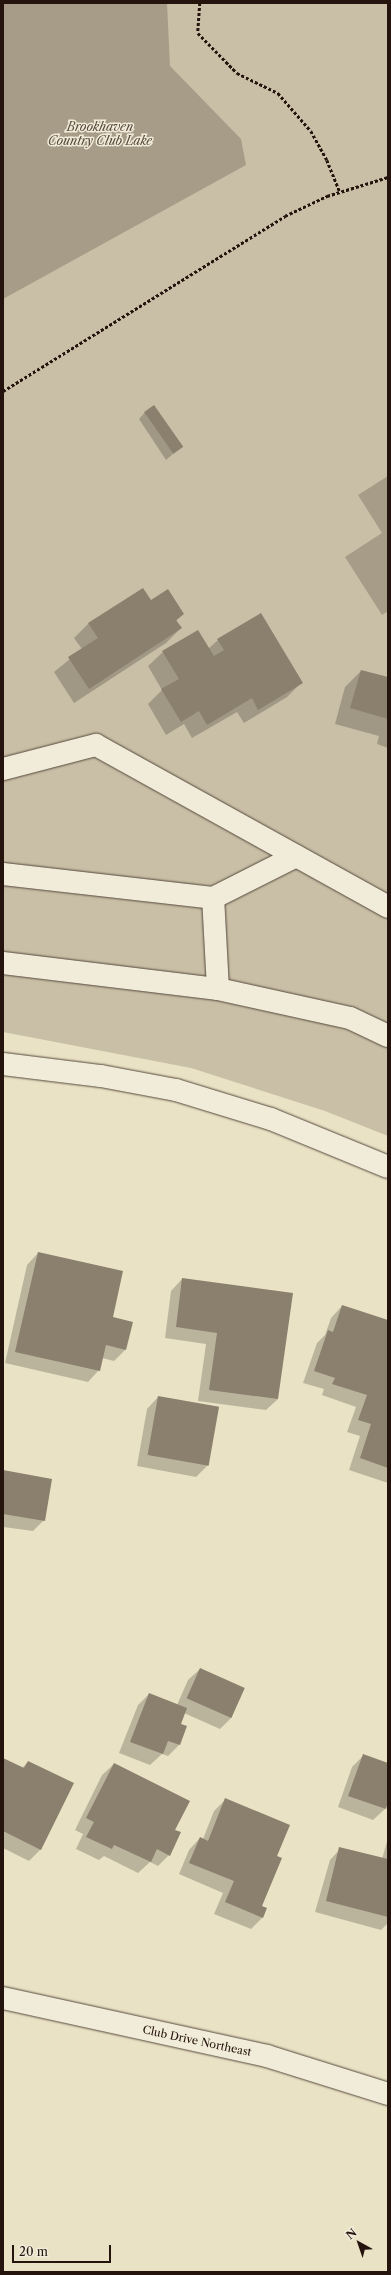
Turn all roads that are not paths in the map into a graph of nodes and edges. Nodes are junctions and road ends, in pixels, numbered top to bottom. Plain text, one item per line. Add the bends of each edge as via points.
1 (3, 769) edge
2 (296, 856) junction
3 (3, 874) edge
4 (213, 898) junction
5 (388, 907) edge
6 (3, 963) edge
7 (218, 989) junction
8 (388, 1036) edge
9 (3, 1064) edge
10 (388, 1167) edge
11 (3, 1998) edge
12 (388, 2094) edge

1 - 2 street via 96,745
2 - 4 street
2 - 5 street
3 - 4 street
4 - 7 street
6 - 7 street
7 - 8 street via 350,1018
9 - 10 street via 101,1076 176,1090 271,1119
11 - 12 street, Club Drive Northeast via 267,2056

